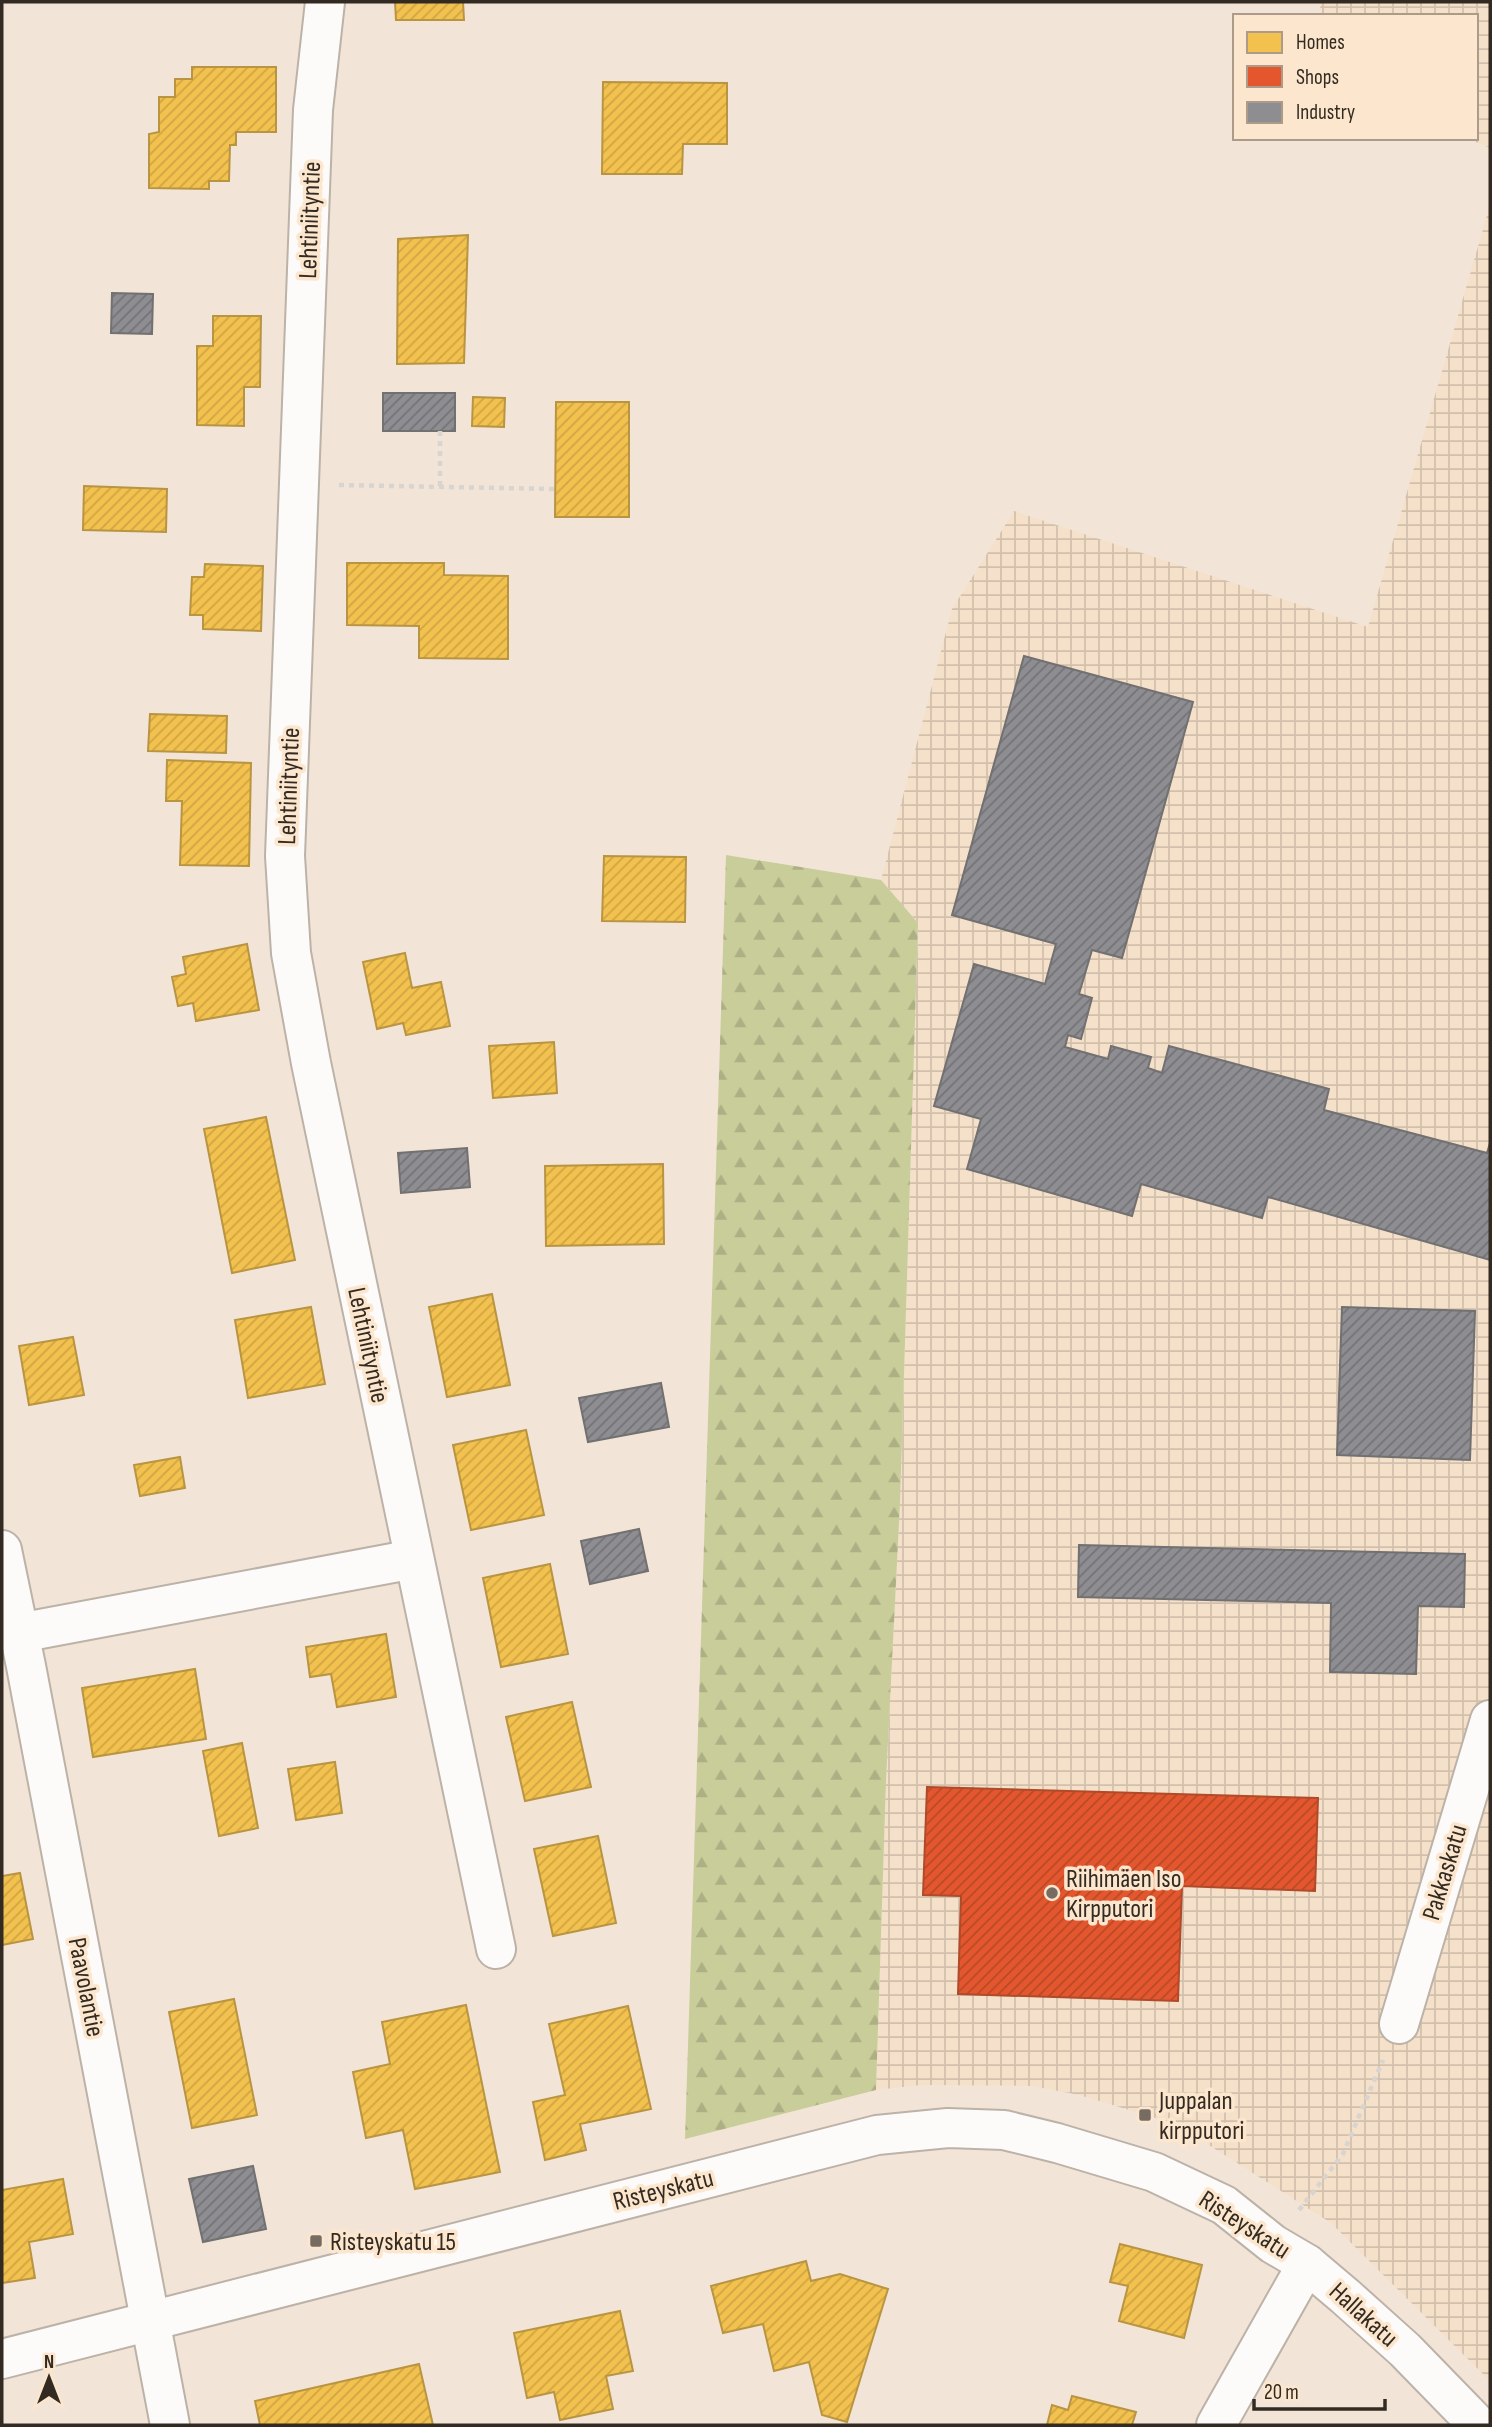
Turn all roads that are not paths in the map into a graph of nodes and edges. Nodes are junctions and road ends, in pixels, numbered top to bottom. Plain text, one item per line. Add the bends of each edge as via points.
1 (325, 2) edge
2 (2, 1550) edge
3 (414, 1559) junction
4 (19, 1633) junction
5 (1490, 1720) edge
6 (496, 1948) dead end
7 (1398, 2024) road end
8 (1307, 2264) junction
9 (151, 2322) junction
10 (2, 2359) edge
11 (170, 2425) edge
12 (1216, 2425) edge
13 (1478, 2425) edge

1 - 3 street, Lehtiniityntie via 313,110 285,856 291,953 313,1076
2 - 4 street, Paavolantie
3 - 4 street
3 - 6 street, Lehtiniityntie
4 - 9 street, Paavolantie
5 - 7 street, Pakkaskatu
8 - 9 street, Risteyskatu via 1224,2205 1154,2172 1004,2130 948,2128 877,2135
8 - 12 street
8 - 13 street, Hallakatu via 1405,2350
9 - 10 street, Risteyskatu
9 - 11 street, Paavolantie

